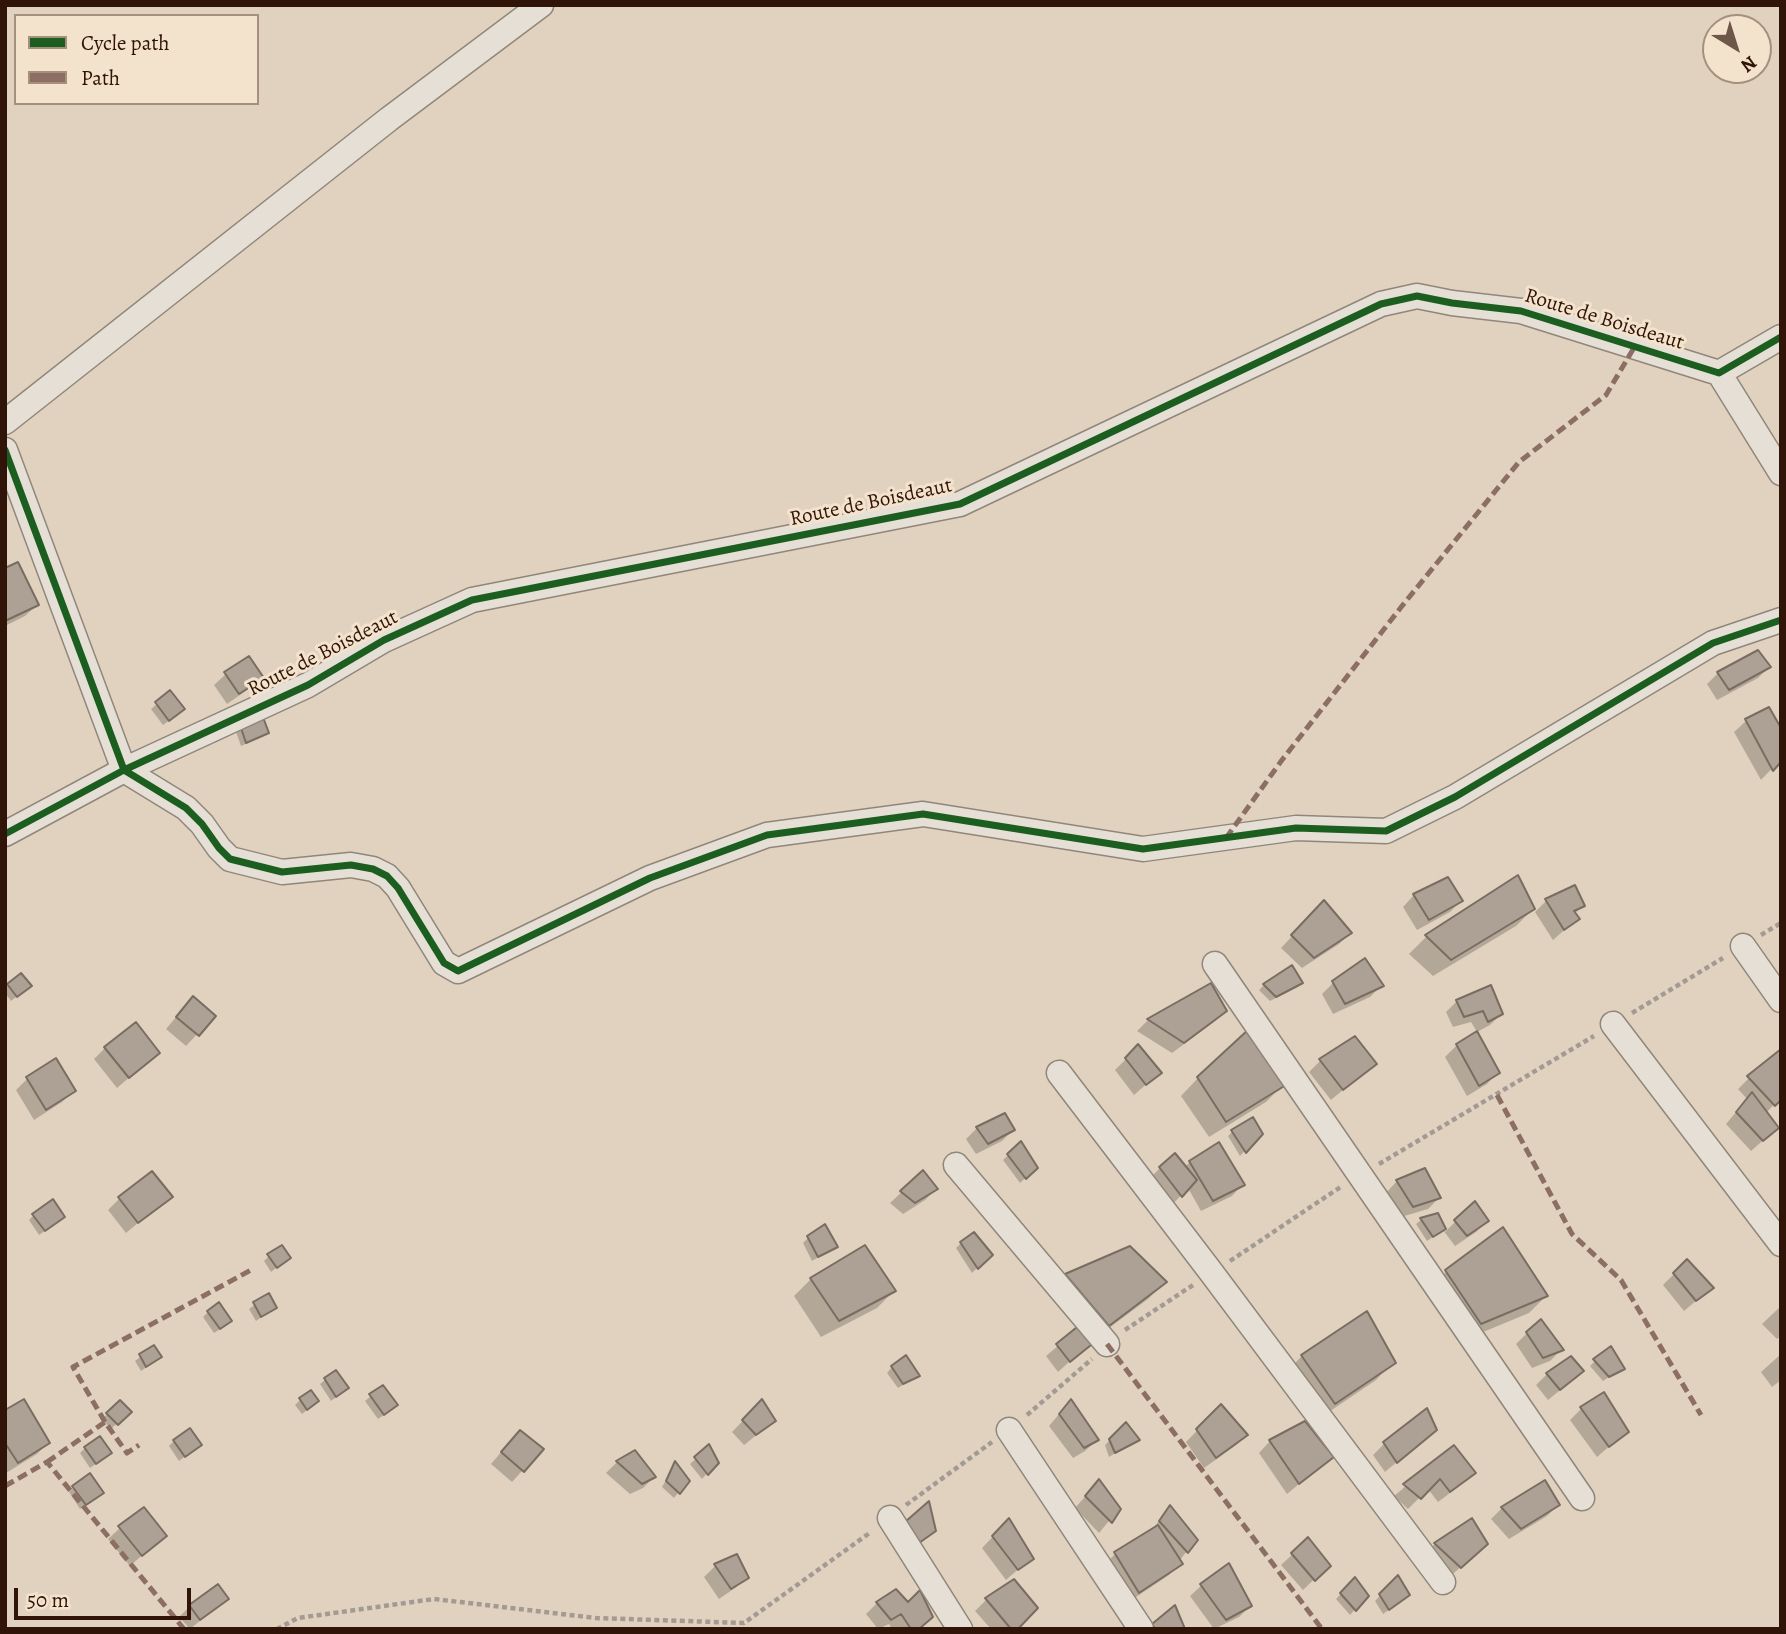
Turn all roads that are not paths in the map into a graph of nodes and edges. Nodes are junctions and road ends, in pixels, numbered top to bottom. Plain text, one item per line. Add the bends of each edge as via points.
1 (541, 5) edge
2 (1781, 337) edge
3 (1719, 373) junction
4 (5, 422) edge
5 (5, 450) edge
6 (1781, 473) edge
7 (1781, 620) edge
8 (124, 770) junction
9 (5, 834) edge
10 (1743, 946) road end
11 (1215, 964) dead end
12 (1781, 1000) edge
13 (1613, 1024) road end
14 (1059, 1073) dead end
15 (956, 1165) dead end
16 (1781, 1244) edge
17 (1107, 1345) road end
18 (1009, 1430) road end
19 (1582, 1498) dead end
20 (890, 1518) road end
21 (1444, 1582) dead end
22 (960, 1629) edge
23 (1140, 1629) edge

1 - 4 street
2 - 3 street
3 - 6 street
3 - 8 street, Route de Boisdeaut via 1521,311 1417,296 1381,304 960,504 472,600 384,640 308,685
5 - 8 street
7 - 8 street via 1713,643 1455,797 1387,831 1296,828 1143,849 923,814 767,835 650,878 458,971 444,963 387,876 351,865 282,872 230,859 186,808
8 - 9 street, Route de Boisdeaut
10 - 12 street
11 - 19 street
13 - 16 street
14 - 21 street
15 - 17 street
18 - 23 street
20 - 22 street

